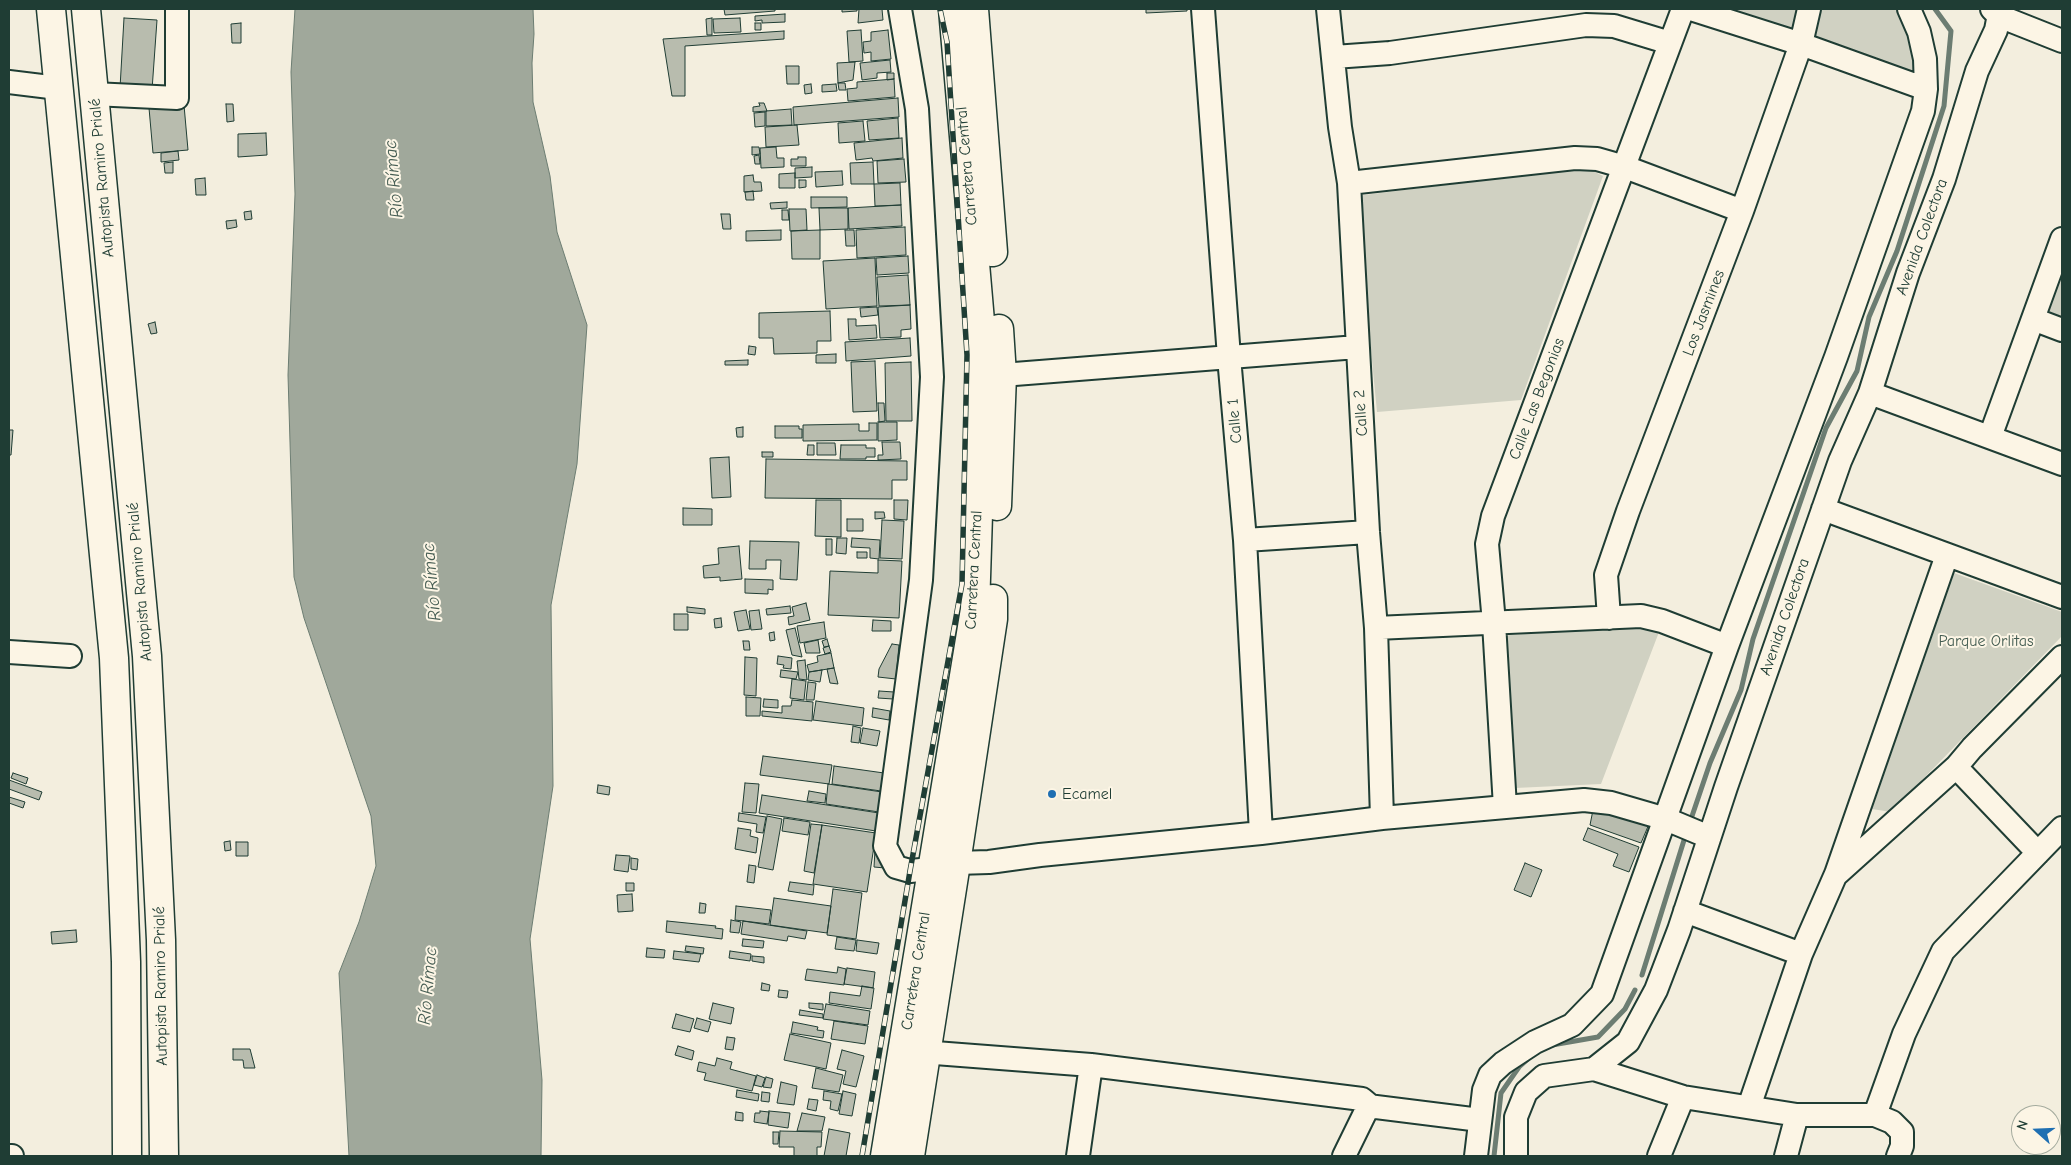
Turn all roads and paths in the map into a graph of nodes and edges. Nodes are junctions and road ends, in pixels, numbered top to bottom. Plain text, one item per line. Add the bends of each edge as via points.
1 (52, 9) edge
2 (86, 9) edge
3 (177, 9) edge
4 (900, 9) edge
5 (953, 9) edge
6 (974, 9) edge
7 (1203, 9) edge
8 (1328, 9) edge
9 (1683, 9) edge
10 (1691, 9) edge
11 (1809, 9) edge
12 (1910, 9) edge
13 (1997, 11) edge
14 (2062, 41) edge
15 (1670, 43) junction
16 (1801, 44) junction
17 (1334, 57) junction
18 (9, 82) edge
19 (58, 88) junction
20 (1926, 88) junction
21 (93, 94) junction
22 (1625, 167) junction
23 (1349, 183) junction
24 (1742, 211) junction
25 (2062, 239) edge
26 (2033, 319) junction
27 (2062, 330) edge
28 (1357, 347) junction
29 (1229, 357) junction
30 (995, 390) junction
31 (1870, 393) junction
32 (1990, 437) junction
33 (2062, 464) edge
34 (1823, 510) junction
35 (1368, 532) junction
36 (1245, 540) junction
37 (1946, 555) junction
38 (2062, 597) edge
39 (1609, 618) junction
40 (1494, 623) junction
41 (1376, 628) junction
42 (1727, 646) junction
43 (9, 652) edge
44 (70, 656) dead end
45 (2062, 657) edge
46 (1956, 767) junction
47 (1505, 807) junction
48 (1382, 818) junction
49 (1666, 819) junction
50 (2062, 828) edge
51 (1261, 833) junction
52 (1709, 837) junction
53 (2038, 853) junction
54 (944, 866) junction
55 (1836, 874) junction
56 (1685, 910) junction
57 (1801, 954) junction
58 (915, 1052) junction
59 (1092, 1065) junction
60 (1594, 1069) junction
61 (1683, 1096) junction
62 (1368, 1106) junction
63 (1749, 1107) junction
64 (1797, 1115) junction
65 (1875, 1115) junction
66 (1480, 1120) junction
67 (9, 1156) edge
68 (12, 1156) edge
69 (127, 1156) edge
70 (164, 1156) edge
71 (886, 1156) edge
72 (910, 1156) edge
73 (1078, 1156) edge
74 (1344, 1156) edge
75 (1476, 1156) edge
76 (1516, 1156) edge
77 (1659, 1156) edge
78 (1786, 1156) edge
79 (1898, 1156) edge

1 - 19 highway, Autopista Ramiro Prialé
2 - 21 highway, Autopista Ramiro Prialé
3 - 21 street via 178,98
4 - 54 street via 917,109 932,377 921,580 885,846 896,867 910,871
5 - 30 highway, Carretera Central via 983,356
6 - 30 highway, Carretera Central
7 - 29 street, Calle 1
8 - 17 street, Calle 2
9 - 15 street, Calle Las Begonias
10 - 16 street
11 - 16 street, Los Jasmines
12 - 20 street via 1925,59
13 - 14 street
13 - 31 street, Avenida Colectora via 1996,30 1977,71 1944,179 1908,273
15 - 17 street via 1614,26 1586,25 1390,54
15 - 22 street, Calle Las Begonias
16 - 20 street
16 - 24 street, Los Jasmines
17 - 23 street, Calle 2
18 - 19 street
19 - 69 highway, Autopista Ramiro Prialé via 114,658 126,962
20 - 42 street via 1923,111 1836,357
21 - 70 highway, Autopista Ramiro Prialé via 148,656 161,940
22 - 23 street via 1597,159 1575,158
22 - 24 street
22 - 40 street, Calle Las Begonias via 1494,516 1487,544
23 - 28 street, Calle 2
24 - 39 street, Los Jasmines via 1606,575
25 - 26 street
26 - 27 street
26 - 32 street
28 - 29 street
28 - 35 street, Calle 2
29 - 30 street
29 - 36 street, Calle 1
30 - 54 highway, Carretera Central via 975,610
31 - 32 street
31 - 34 street, Avenida Colectora
32 - 33 street
34 - 37 street
34 - 52 street, Avenida Colectora
35 - 36 street
35 - 41 street, Calle 2
36 - 51 street, Calle 1
37 - 38 street
37 - 55 street
39 - 40 street
39 - 42 street via 1641,616
40 - 41 street
40 - 47 street, Calle Las Begonias
41 - 48 street, Calle 2
42 - 49 street
43 - 44 street
45 - 46 street
46 - 53 street
46 - 55 street
47 - 48 street
47 - 49 street via 1584,800 1611,803
48 - 51 street
49 - 52 street
49 - 66 street via 1602,994 1572,1025 1535,1042 1490,1074
50 - 53 street
51 - 54 street
52 - 56 street, Avenida Colectora
53 - 65 street via 1943,951 1904,1034
54 - 58 highway, Carretera Central
55 - 57 street
56 - 57 street
56 - 60 street, Avenida Colectora via 1656,990 1628,1042
57 - 63 street
58 - 59 street
58 - 71 highway, Carretera Central
58 - 72 highway, Carretera Central
59 - 62 street via 1362,1099
59 - 73 street
60 - 61 street
60 - 76 street via 1544,1076 1526,1092 1516,1117
61 - 63 street
61 - 77 street
62 - 66 street
62 - 74 street
63 - 64 street
64 - 65 street
64 - 78 street
65 - 79 street via 1892,1122 1902,1132
66 - 75 street
67 - 68 street

